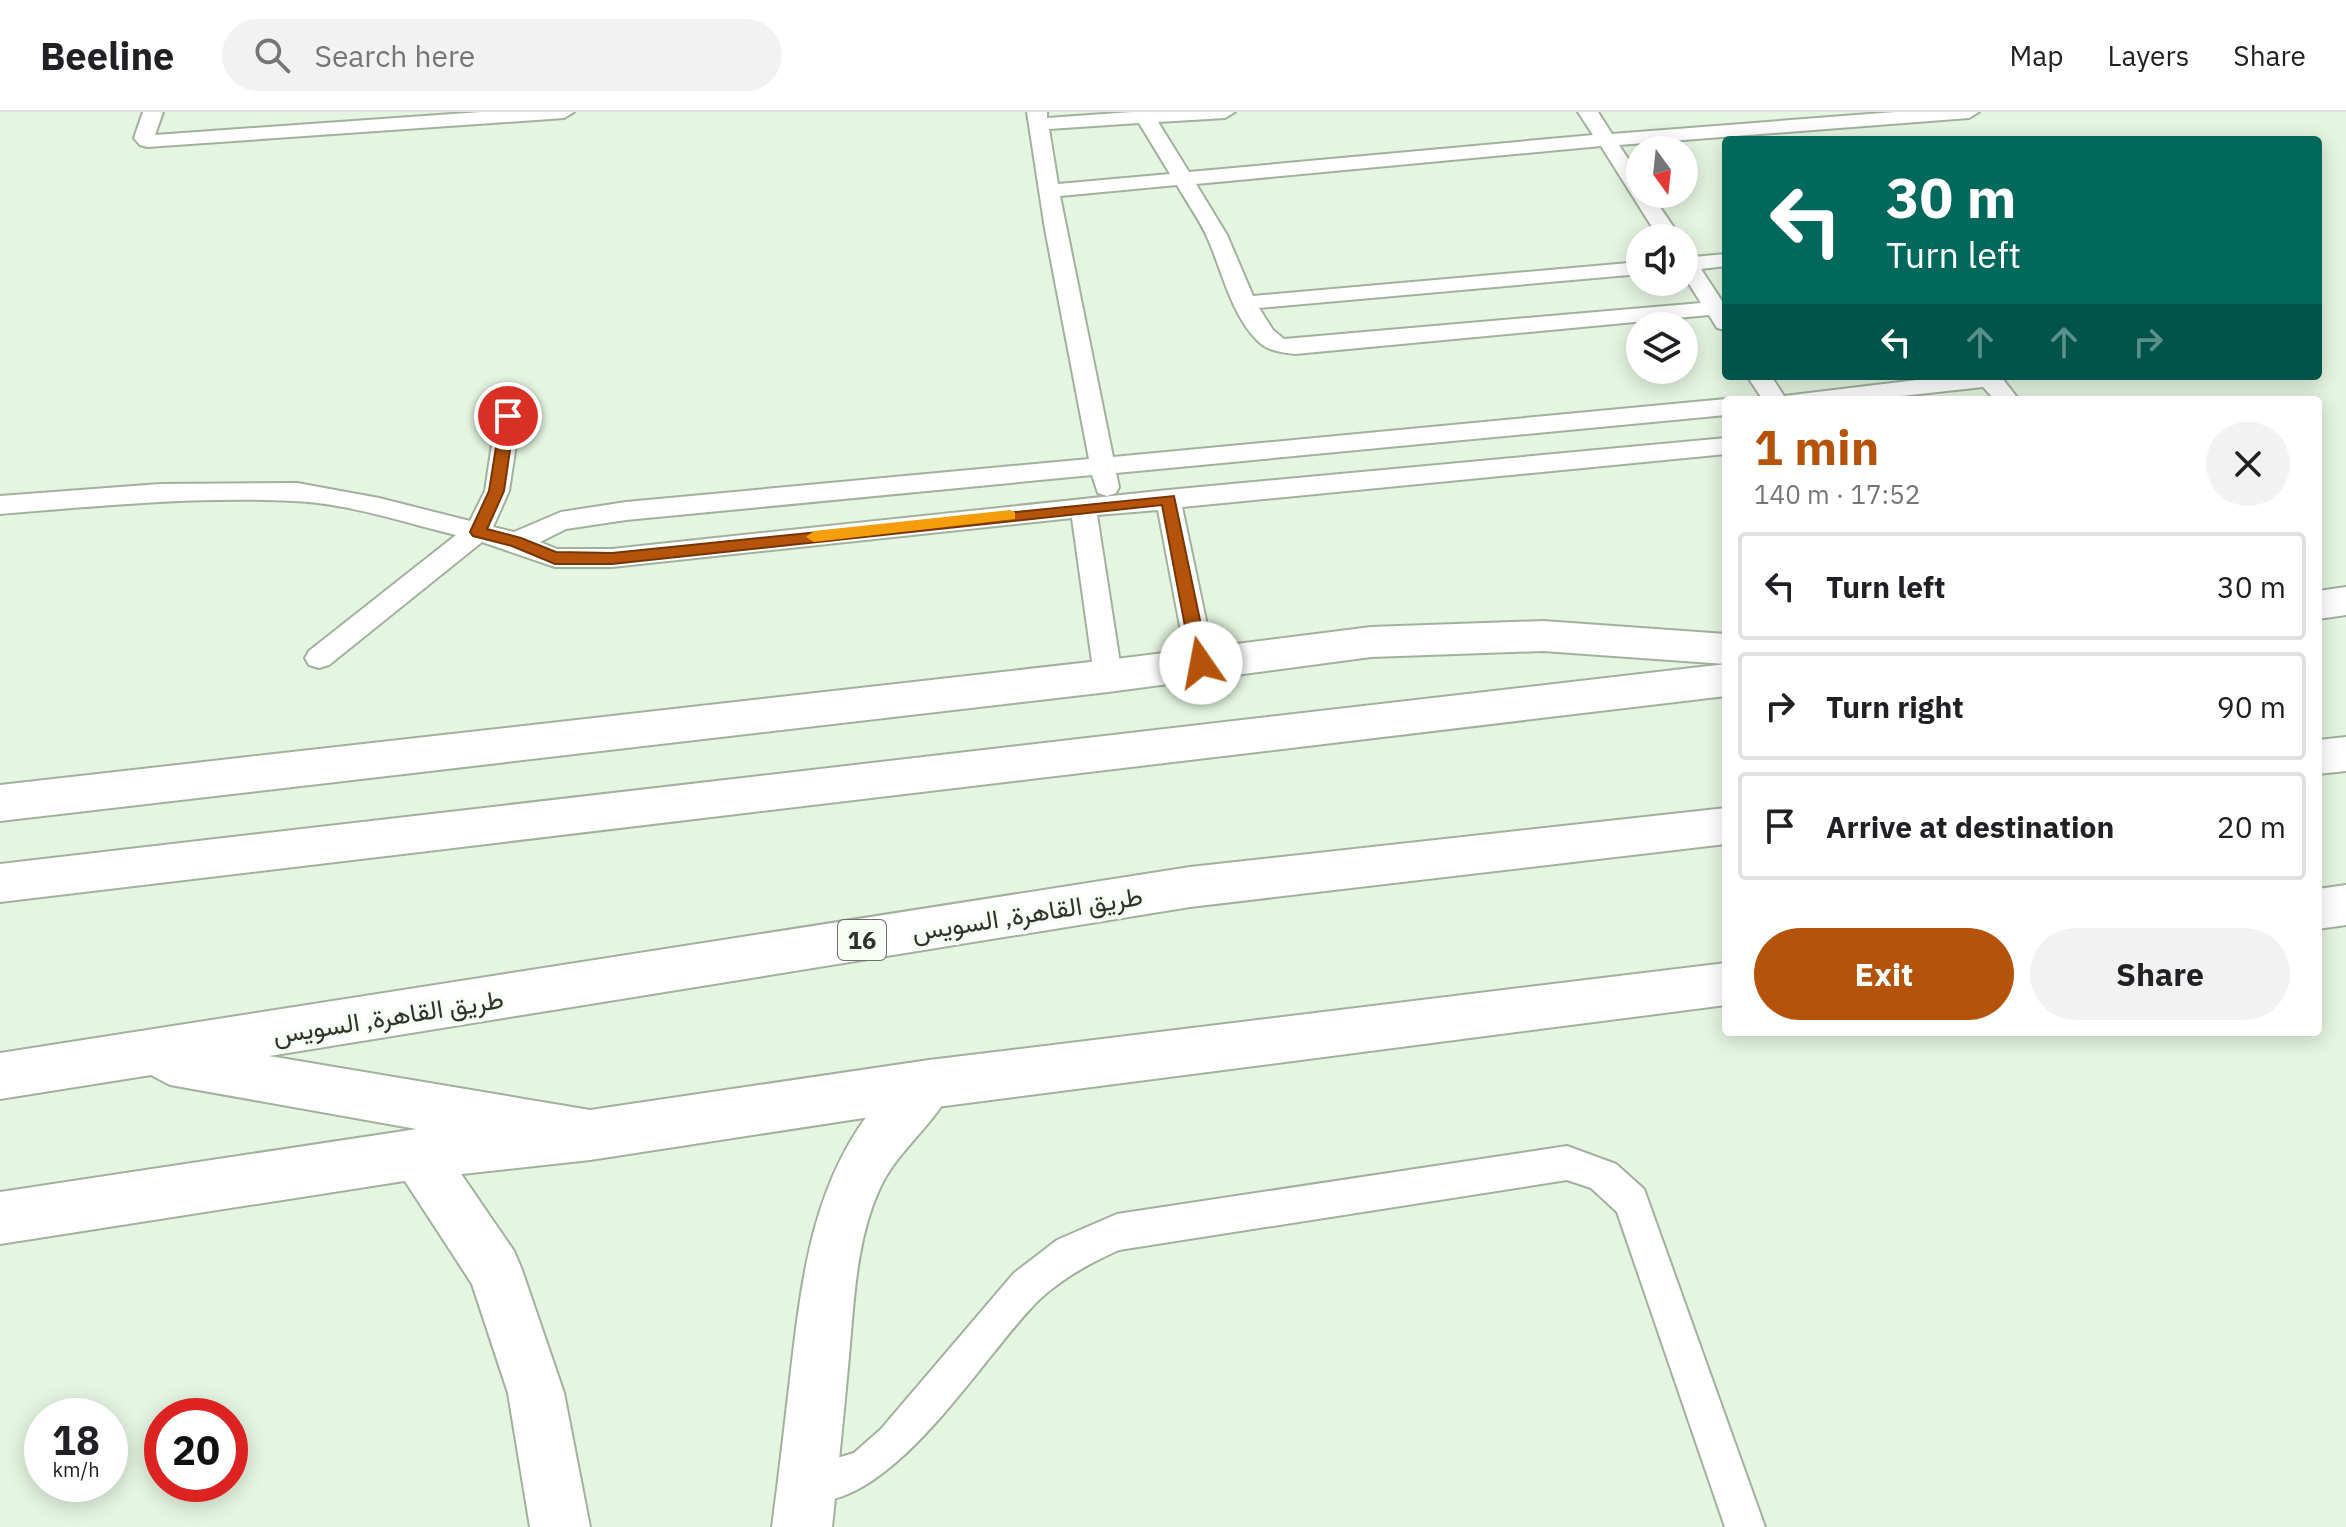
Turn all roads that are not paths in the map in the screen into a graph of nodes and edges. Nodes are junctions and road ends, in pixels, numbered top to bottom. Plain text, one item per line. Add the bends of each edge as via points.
1 (153, 112) edge
2 (564, 112) edge
3 (1225, 112) edge
4 (1588, 112) edge
5 (1969, 112) edge
6 (1144, 115) edge
7 (1038, 118) edge
8 (1607, 140) junction
9 (1626, 170) edge
10 (1182, 178) junction
11 (1049, 191) junction
12 (1722, 260) edge
13 (1698, 262) edge
14 (1626, 269) edge
15 (1698, 281) edge
16 (1245, 303) junction
17 (1722, 313) edge
18 (1983, 380) edge
19 (1983, 380) edge
20 (512, 391) dead end
21 (1831, 396) edge
22 (2004, 396) edge
23 (1722, 407) edge
24 (1722, 446) edge
25 (1103, 468) junction
26 (1168, 499) junction
27 (0, 505) edge
28 (1110, 505) junction
29 (1083, 508) junction
30 (478, 532) junction
31 (516, 542) junction
32 (2346, 601) edge
33 (2322, 604) edge
34 (1722, 649) edge
35 (319, 658) dead end
36 (1201, 663) junction
37 (1108, 676) junction
38 (1722, 680) edge
39 (2346, 754) edge
40 (2322, 757) edge
41 (0, 803) edge
42 (1722, 826) edge
43 (0, 883) edge
44 (2346, 905) edge
45 (2322, 908) edge
46 (1722, 985) edge
47 (136, 1056) junction
48 (0, 1076) edge
49 (929, 1084) junction
50 (590, 1135) junction
51 (417, 1154) junction
52 (0, 1218) edge
53 (805, 1506) edge
54 (560, 1527) edge
55 (1745, 1527) edge

1 - 2 lane via 147,141
3 - 6 lane
4 - 8 lane
5 - 8 lane
6 - 7 lane
6 - 10 lane
7 - 11 lane
8 - 9 lane
8 - 10 lane
10 - 11 lane
10 - 16 lane via 1217,235
11 - 25 lane
12 - 13 lane
14 - 16 lane
15 - 17 lane
16 - 17 lane via 1264,335 1278,345 1295,347
18 - 22 lane via 1994,383
19 - 21 lane
20 - 30 lane via 497,491
23 - 25 lane
24 - 26 lane
25 - 28 lane
25 - 31 lane via 626,511 561,521
26 - 28 lane
26 - 36 lane
27 - 30 lane via 160,493 297,492
28 - 29 lane
29 - 31 lane via 612,558 555,558
29 - 37 lane
30 - 31 lane
30 - 35 lane
32 - 33 main road
34 - 36 main road via 1617,639 1457,637
36 - 37 main road
37 - 41 main road
38 - 43 main road
39 - 40 main road
42 - 47 main road, طريق القاهرة, السويس / 16 via 1190,887
44 - 45 main road
46 - 49 main road, 16
47 - 48 main road, طريق القاهرة, السويس / 16
47 - 50 main road, 16
49 - 50 main road, 16
49 - 53 main road via 878,1146 857,1180 840,1226 829,1276
50 - 51 main road, 16
51 - 52 main road, 16
51 - 54 main road via 495,1270 536,1393
53 - 55 lane via 841,1479 868,1467 895,1443 1027,1286 1070,1253 1117,1232 1567,1163 1603,1174 1631,1202

